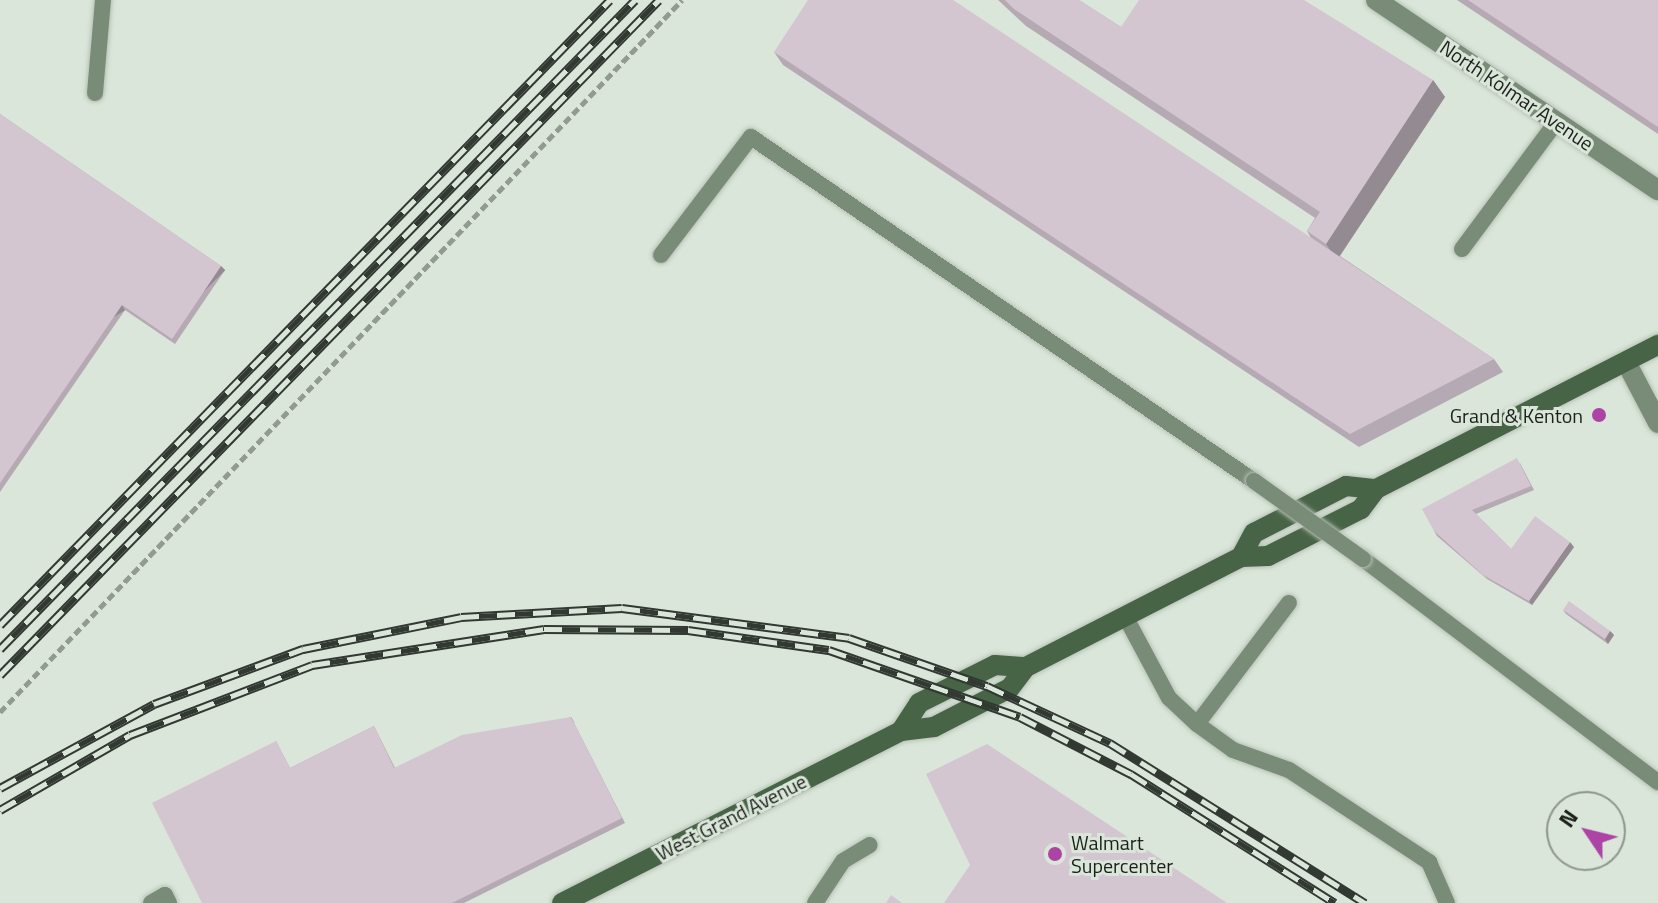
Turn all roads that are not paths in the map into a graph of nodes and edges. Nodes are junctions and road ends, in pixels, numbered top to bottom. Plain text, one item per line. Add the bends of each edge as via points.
1 (103, 0) edge
2 (1376, 0) edge
3 (95, 93) dead end
4 (1557, 121) junction
5 (1658, 190) edge
6 (1462, 249) dead end
7 (661, 255) dead end
8 (1658, 345) edge
9 (1626, 362) junction
10 (1658, 423) edge
11 (1289, 603) dead end
12 (1125, 616) junction
13 (1197, 724) junction
14 (1658, 782) edge
15 (870, 845) dead end
16 (151, 903) edge
17 (169, 903) edge
18 (562, 903) edge
19 (815, 903) edge
20 (1447, 903) edge

1 - 3 lane
2 - 4 street, North Kolmar Avenue
4 - 5 street, North Kolmar Avenue
4 - 6 lane
7 - 14 lane, bridge via 751,137 1254,481
8 - 9 main road, West Grand Avenue
9 - 10 street
9 - 12 main road, West Grand Avenue via 1376,489 1346,486 1280,519 1254,533 1241,557
11 - 13 lane
12 - 13 lane via 1169,698
12 - 18 main road, West Grand Avenue via 1026,667 995,665 919,703 901,731
13 - 20 lane via 1233,750 1289,770 1429,862
15 - 19 lane via 843,861
16 - 17 lane via 165,895

